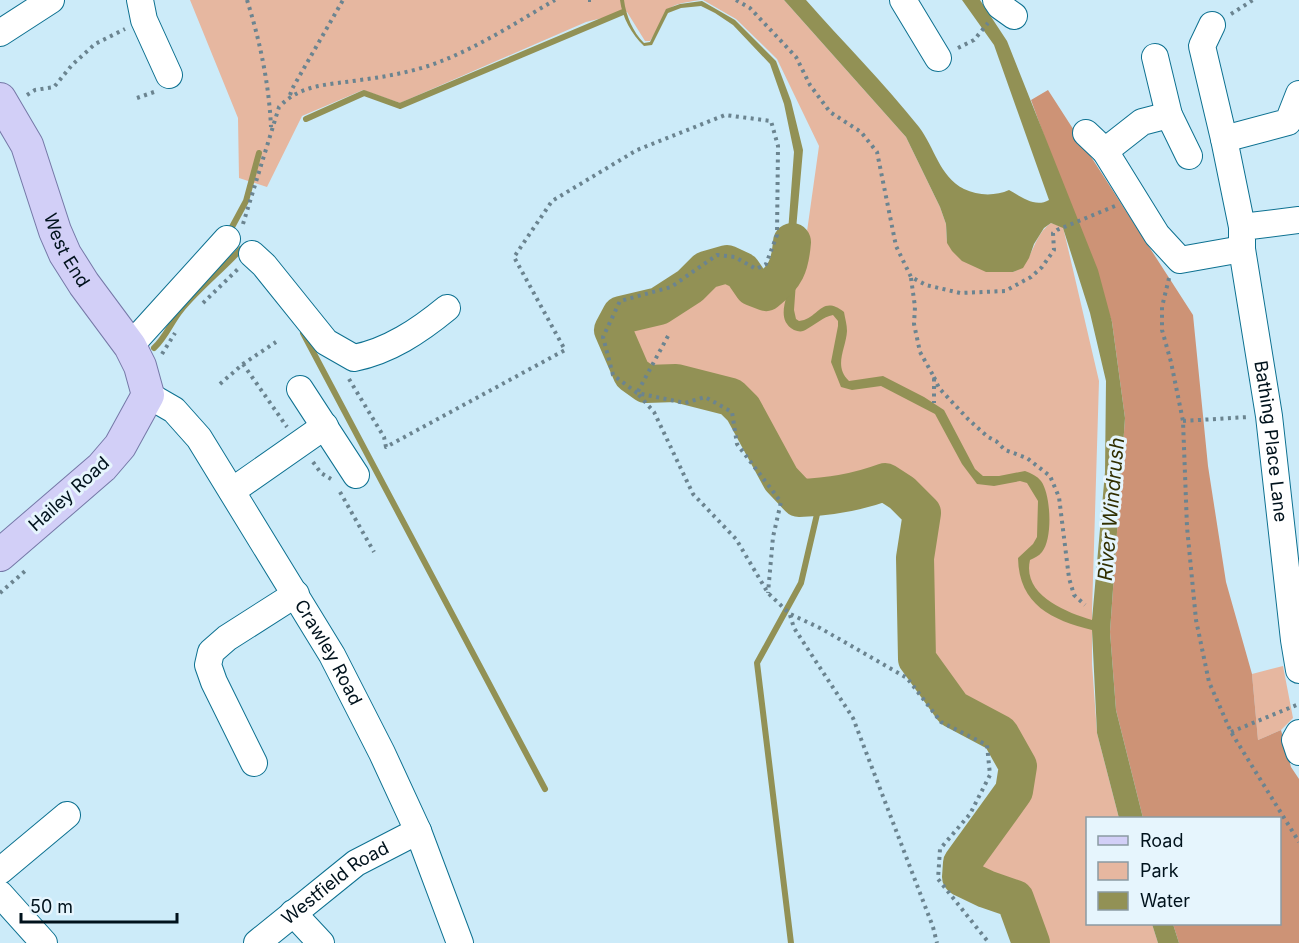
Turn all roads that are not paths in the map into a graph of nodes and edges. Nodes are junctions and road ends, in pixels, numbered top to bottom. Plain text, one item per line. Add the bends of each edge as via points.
1 (51, 0) edge
2 (903, 0) edge
3 (142, 10) edge
4 (1212, 25) dead end
5 (0, 33) edge
6 (1155, 57) dead end
7 (938, 58) dead end
8 (169, 75) dead end
9 (1298, 98) edge
10 (3, 103) edge
11 (1169, 116) junction
12 (1086, 133) dead end
13 (1224, 139) junction
14 (1105, 151) junction
15 (1189, 156) dead end
16 (1299, 220) edge
17 (234, 232) road end
18 (1242, 238) junction
19 (247, 260) road end
20 (447, 309) dead end
21 (129, 346) junction
22 (300, 389) dead end
23 (148, 394) junction
24 (324, 426) junction
25 (356, 475) dead end
26 (232, 491) junction
27 (0, 555) edge
28 (296, 594) junction
29 (1299, 670) edge
30 (1299, 733) edge
31 (1299, 752) edge
32 (254, 763) dead end
33 (67, 816) dead end
34 (418, 831) junction
35 (0, 871) edge
36 (0, 894) edge
37 (293, 913) junction
38 (44, 943) edge
39 (257, 943) edge
40 (321, 943) edge
41 (460, 943) edge

1 - 5 street
2 - 7 street
3 - 8 street
4 - 13 street, Bathing Place Lane via 1202,46
6 - 11 street
9 - 13 street via 1288,122
10 - 21 main road, West End via 27,145 65,254
11 - 14 street via 1142,122
11 - 15 street
12 - 14 street
13 - 18 street, Bathing Place Lane
14 - 18 street via 1157,235 1180,260
16 - 18 street
17 - 21 street
18 - 29 street, Bathing Place Lane via 1269,416
19 - 20 street via 264,265 326,342 354,358 372,355 420,330
21 - 23 main road, West End
22 - 24 street
23 - 26 street, Crawley Road via 174,410 199,438
23 - 27 main road, Hailey Road via 120,446 102,467
24 - 25 street
24 - 26 street
26 - 28 street, Crawley Road
28 - 32 street via 211,652 208,665 214,682
28 - 34 street, Crawley Road via 332,655
30 - 31 street via 1295,740
33 - 35 street
34 - 37 street, Westfield Road via 356,863
34 - 41 street, Crawley Road
36 - 38 street
37 - 39 street, Westfield Road
37 - 40 street

